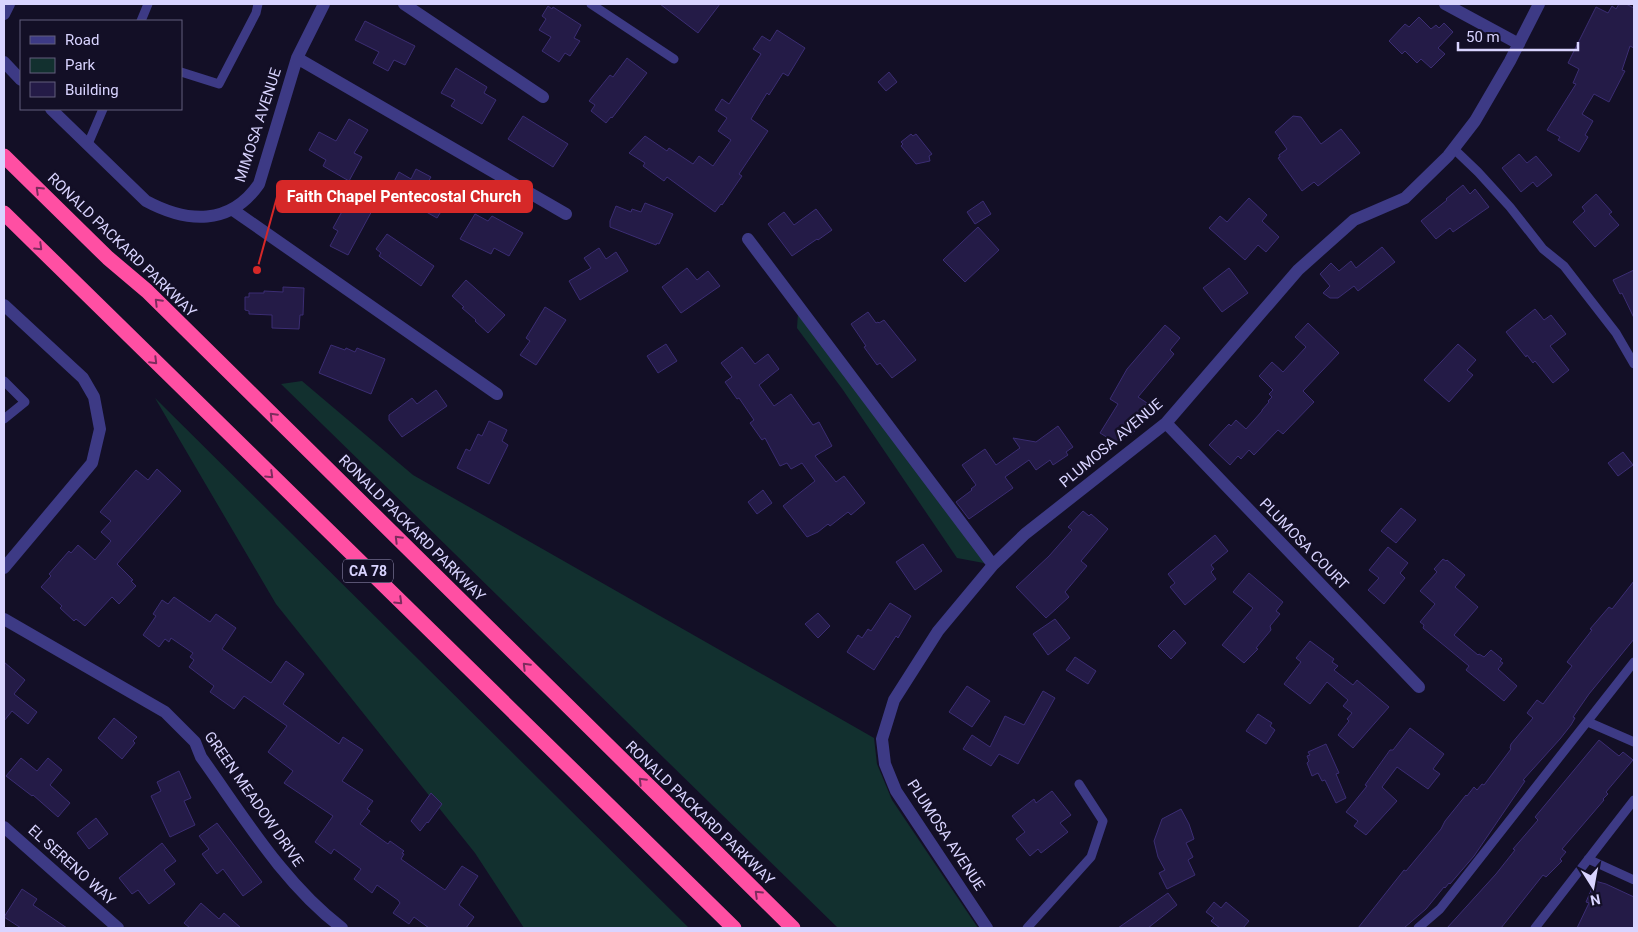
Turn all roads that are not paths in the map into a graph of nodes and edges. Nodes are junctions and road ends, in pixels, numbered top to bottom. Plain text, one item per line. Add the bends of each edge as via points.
1 (9, 4) edge
2 (148, 4) edge
3 (258, 4) edge
4 (324, 4) edge
5 (404, 4) edge
6 (591, 4) edge
7 (1445, 4) edge
8 (1539, 4) edge
9 (4, 14) edge
10 (141, 20) edge
11 (1519, 44) junction
12 (297, 58) junction
13 (674, 59) dead end
14 (4, 62) edge
15 (182, 72) edge
16 (20, 79) edge
17 (543, 97) dead end
18 (52, 110) edge
19 (103, 110) edge
20 (88, 144) junction
21 (1454, 149) junction
22 (4, 156) edge
23 (233, 210) junction
24 (4, 213) edge
25 (566, 214) dead end
26 (748, 239) dead end
27 (4, 305) edge
28 (1634, 364) edge
29 (4, 382) edge
30 (497, 394) dead end
31 (4, 419) edge
32 (1166, 423) junction
33 (993, 565) junction
34 (4, 568) edge
35 (4, 619) edge
36 (1634, 662) edge
37 (1420, 687) dead end
38 (1588, 722) junction
39 (1634, 742) edge
40 (1079, 784) dead end
41 (1634, 800) edge
42 (4, 827) edge
43 (1588, 859) junction
44 (1634, 880) edge
45 (118, 928) edge
46 (342, 928) edge
47 (734, 928) edge
48 (793, 928) edge
49 (987, 928) edge
50 (1027, 928) edge
51 (1418, 928) edge
52 (1534, 928) edge

1 - 9 street
2 - 10 lane
3 - 15 lane via 220,84
4 - 12 street, MIMOSA AVENUE
5 - 17 street
6 - 13 lane
7 - 11 street
8 - 11 street, PLUMOSA AVENUE
11 - 21 street, PLUMOSA AVENUE via 1475,122
12 - 23 street, MIMOSA AVENUE via 259,184 251,196
12 - 25 street
14 - 16 street
18 - 20 street, MIMOSA AVENUE
19 - 20 lane
20 - 23 street, MIMOSA AVENUE via 146,201 160,209 196,218
21 - 28 lane via 1503,200 1542,249 1564,266 1616,333
21 - 32 street, PLUMOSA AVENUE via 1405,198 1354,220 1298,270
48 -> 22 highway, RONALD PACKARD PARKWAY / CA 78 via 147,291 108,258
23 - 30 street
24 -> 47 highway, CA 78
26 - 33 street
27 - 34 street via 83,378 94,397 100,429 92,463
29 - 31 lane via 25,402
32 - 33 street, PLUMOSA AVENUE via 1025,534
32 - 37 street, PLUMOSA COURT
33 - 49 street, PLUMOSA AVENUE via 938,632 894,700 882,739 886,764 896,791
35 - 46 street, GREEN MEADOW DRIVE via 165,712 195,742 201,757 283,872
36 - 38 lane
38 - 39 lane
38 - 51 lane via 1440,909
40 - 50 lane via 1103,821 1091,857
41 - 43 lane
42 - 45 street, EL SERENO WAY
43 - 44 lane
43 - 52 lane

